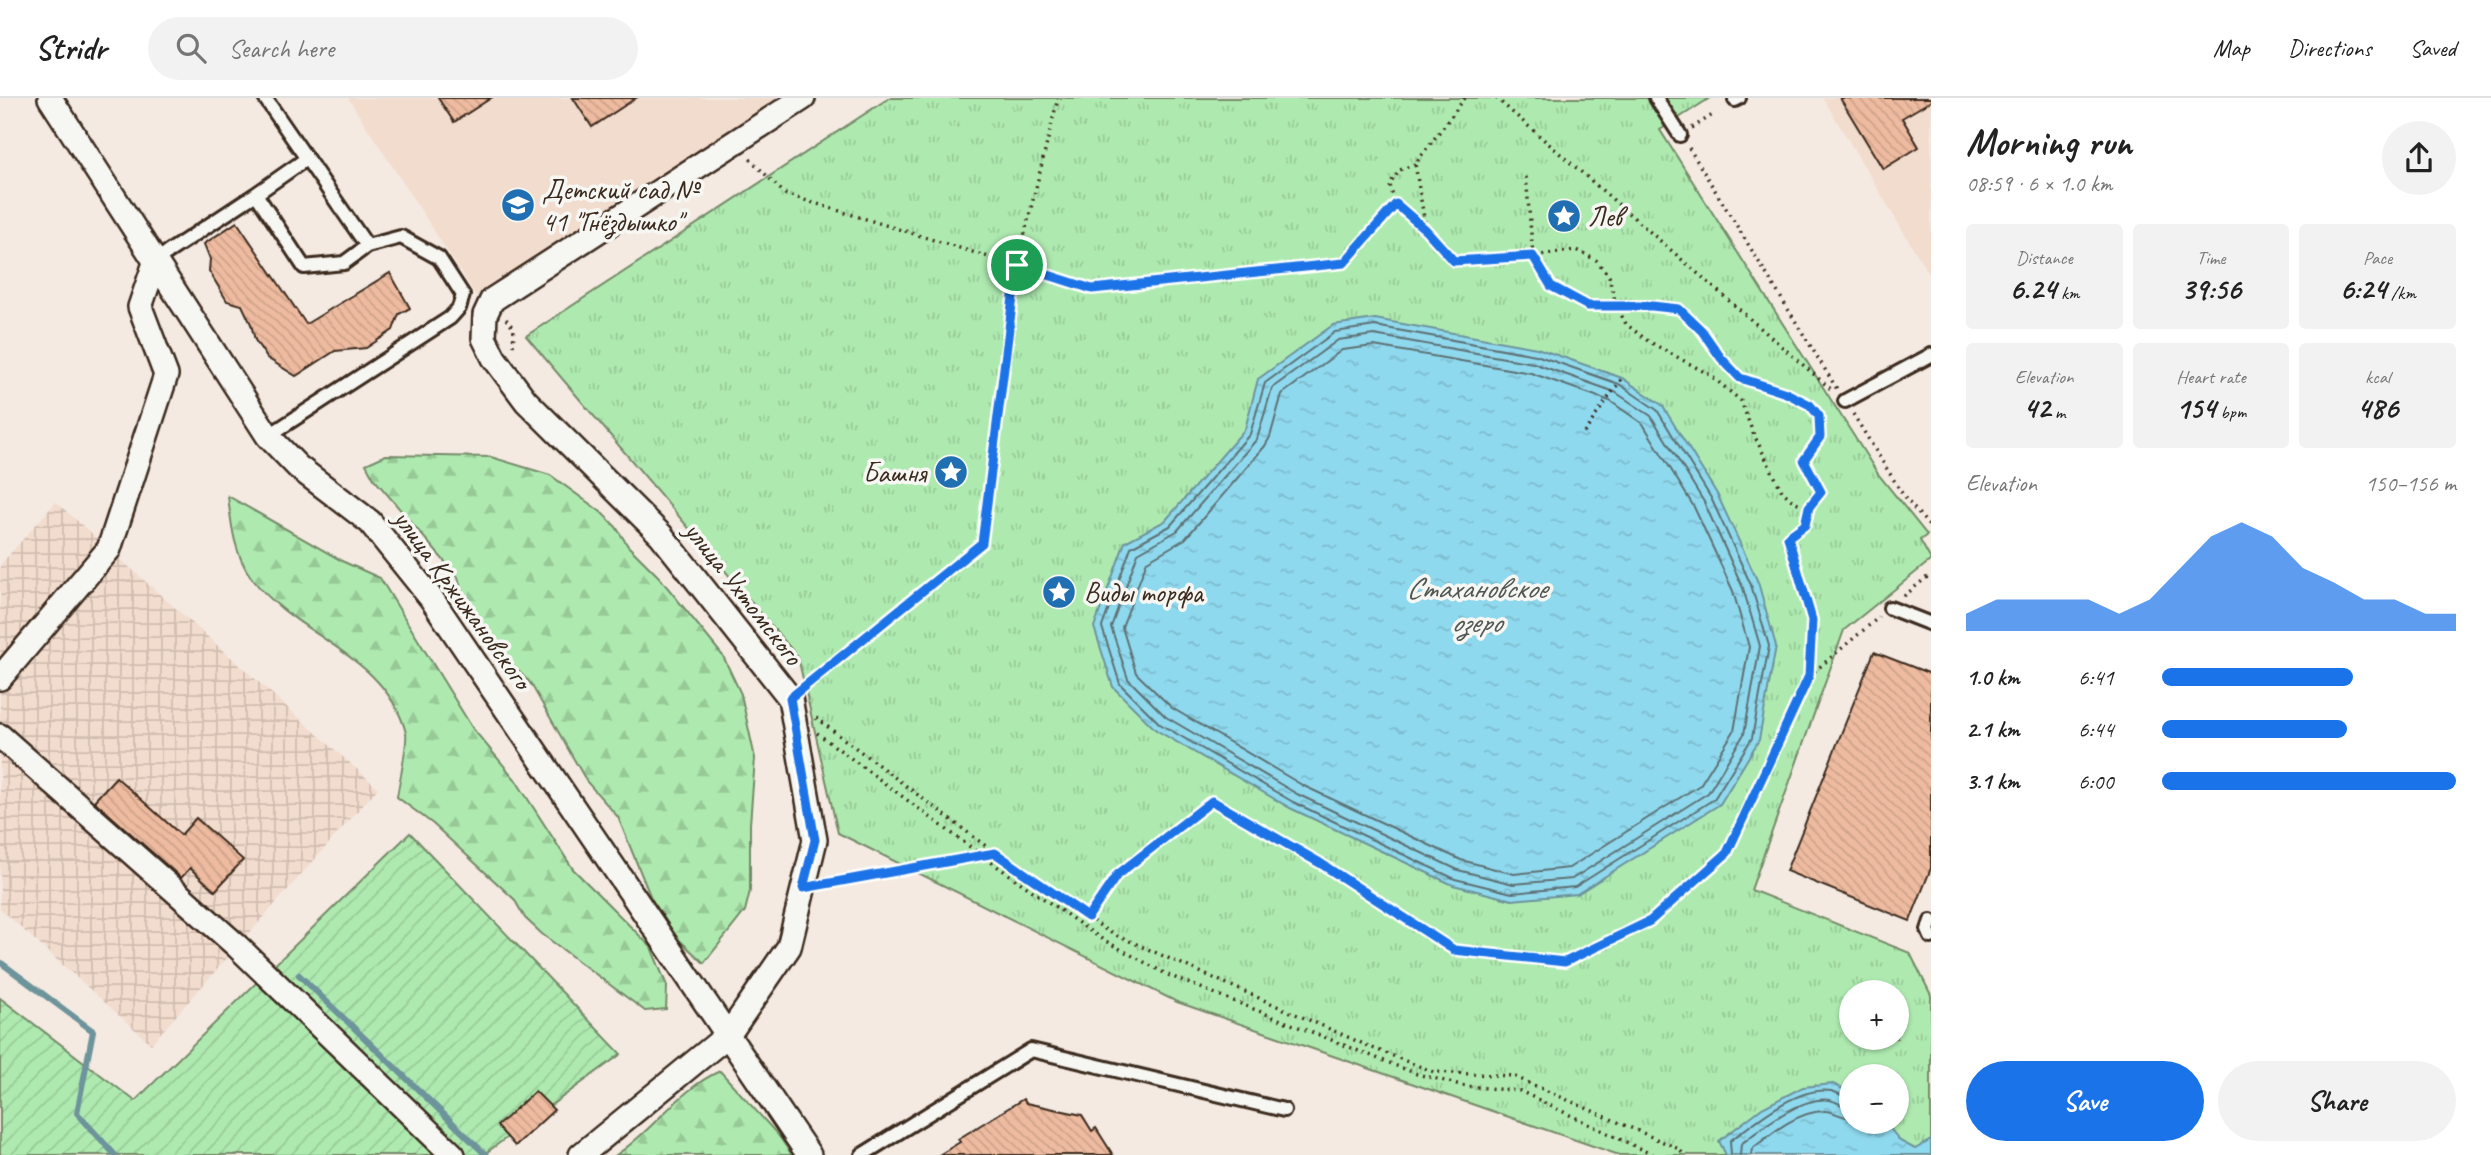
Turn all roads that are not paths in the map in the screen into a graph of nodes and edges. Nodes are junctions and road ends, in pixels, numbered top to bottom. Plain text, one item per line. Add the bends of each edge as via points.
1 (50, 98) edge
2 (265, 98) edge
3 (803, 98) edge
4 (1656, 98) edge
5 (1681, 135) road end
6 (306, 159) junction
7 (256, 194) junction
8 (367, 246) junction
9 (156, 260) junction
10 (1931, 355) edge
11 (1845, 401) road end
12 (268, 436) junction
13 (1890, 608) road end
14 (1931, 624) edge
15 (0, 678) edge
16 (0, 736) edge
17 (1931, 922) edge
18 (1931, 937) edge
19 (729, 1034) junction
20 (1284, 1110) dead end
21 (453, 1155) edge
22 (581, 1155) edge
23 (808, 1155) edge
24 (862, 1155) edge

1 - 9 street, улица Кржижановского
2 - 6 lane
3 - 19 street, улица Ухтомского via 488,308 484,338 526,401 661,535 791,707 815,840 789,947
4 - 5 lane
6 - 7 lane
6 - 8 lane
7 - 8 lane via 304,267 344,262
7 - 9 lane
8 - 12 lane via 401,237 439,258 463,295 459,308
9 - 12 street, улица Кржижановского
9 - 15 street via 140,307 166,375 109,549
10 - 11 lane
12 - 19 street, улица Кржижановского via 298,467 370,522 431,598
13 - 14 lane
16 - 21 street via 237,946
17 - 18 lane
19 - 22 street, улица Ухтомского
19 - 23 street, улица Кржижановского
20 - 24 lane via 1031,1050

